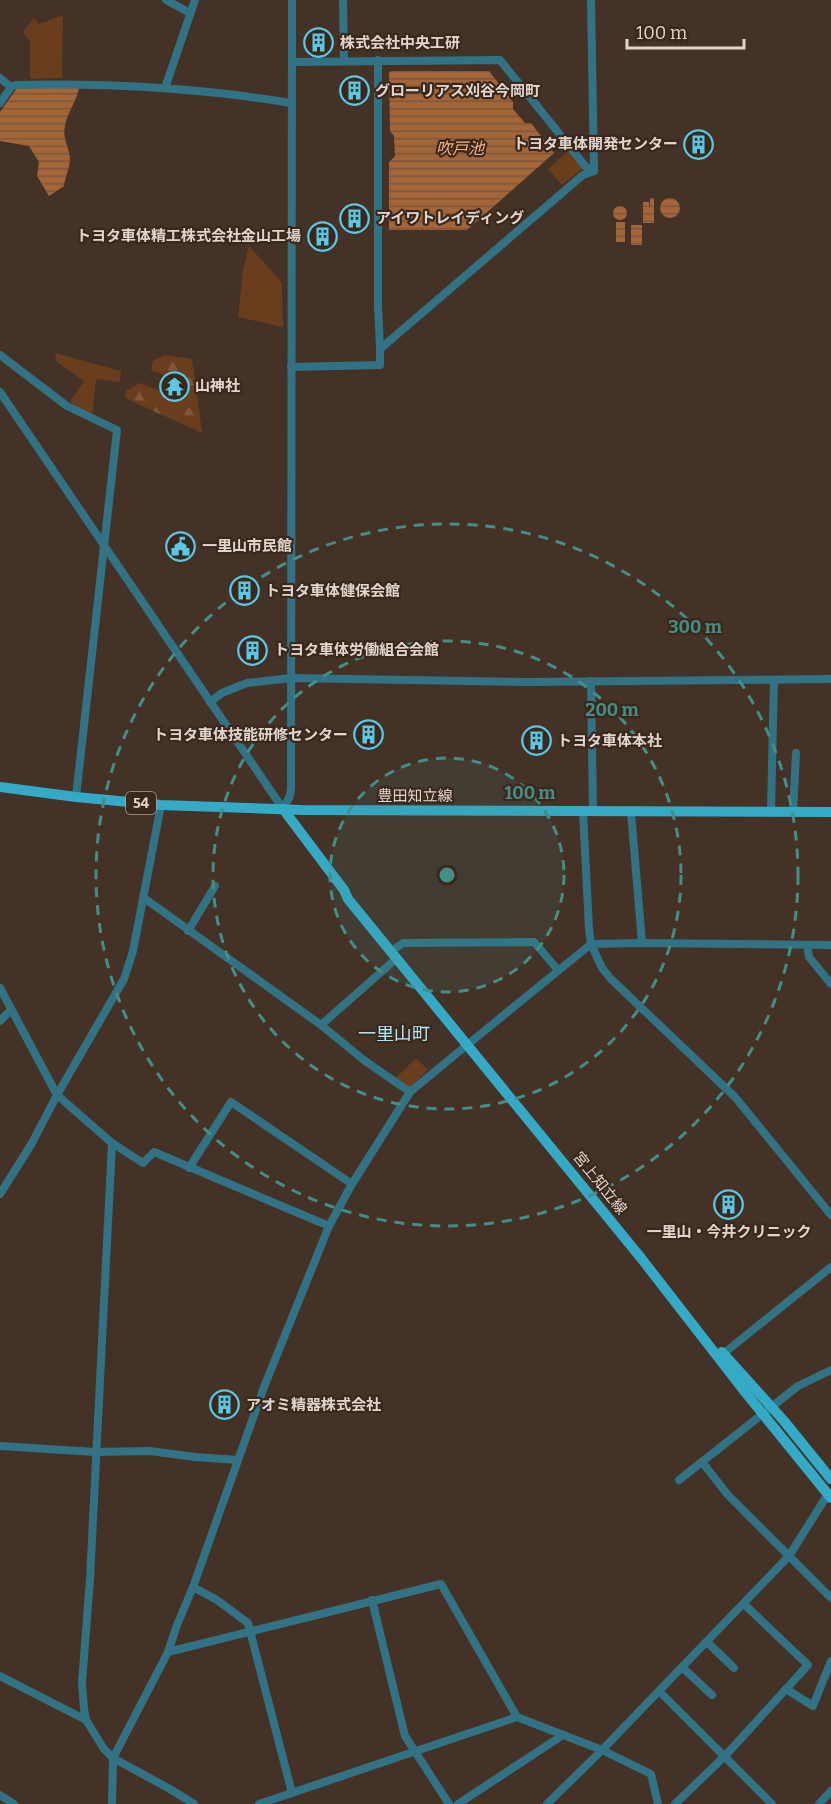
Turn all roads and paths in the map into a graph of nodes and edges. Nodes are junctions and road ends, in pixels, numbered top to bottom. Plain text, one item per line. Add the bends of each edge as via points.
1 (166, 0) edge
2 (195, 0) edge
3 (292, 0) edge
4 (343, 0) edge
5 (591, 0) edge
6 (190, 13) junction
7 (378, 60) junction
8 (344, 61) junction
9 (292, 62) junction
10 (0, 78) edge
11 (11, 87) junction
12 (165, 88) junction
13 (0, 103) edge
14 (291, 103) junction
15 (594, 171) junction
16 (380, 349) junction
17 (0, 355) edge
18 (291, 367) junction
19 (0, 392) edge
20 (103, 542) junction
21 (291, 678) junction
22 (831, 679) edge
23 (774, 680) junction
24 (591, 681) junction
25 (210, 702) junction
26 (796, 753) dead end
27 (0, 787) edge
28 (76, 797) junction
29 (161, 805) junction
30 (283, 808) junction
31 (588, 811) junction
32 (631, 812) junction
33 (771, 812) junction
34 (793, 812) junction
35 (831, 812) edge
36 (215, 886) dead end
37 (144, 898) junction
38 (188, 931) junction
39 (642, 943) junction
40 (591, 944) junction
41 (807, 945) junction
42 (831, 945) edge
43 (396, 953) junction
44 (558, 970) junction
45 (831, 984) edge
46 (0, 988) edge
47 (11, 1010) junction
48 (0, 1021) edge
49 (321, 1025) junction
50 (470, 1043) junction
51 (410, 1092) junction
52 (57, 1095) junction
53 (112, 1143) junction
54 (189, 1168) junction
55 (352, 1185) junction
56 (0, 1194) edge
57 (831, 1215) edge
58 (329, 1226) junction
59 (831, 1267) edge
60 (723, 1354) junction
61 (831, 1370) edge
62 (766, 1410) junction
63 (0, 1446) edge
64 (95, 1452) junction
65 (238, 1460) junction
66 (702, 1462) junction
67 (831, 1479) edge
68 (679, 1480) dead end
69 (830, 1496) edge
70 (789, 1556) junction
71 (193, 1587) junction
72 (831, 1598) edge
73 (372, 1600) junction
74 (744, 1604) junction
75 (250, 1632) junction
76 (707, 1642) junction
77 (168, 1652) junction
78 (831, 1661) edge
79 (682, 1667) junction
80 (734, 1668) dead end
81 (0, 1676) edge
82 (786, 1689) junction
83 (659, 1691) junction
84 (712, 1695) dead end
85 (517, 1717) junction
86 (86, 1720) junction
87 (563, 1735) junction
88 (602, 1750) junction
89 (415, 1752) junction
90 (725, 1756) junction
91 (112, 1758) junction
92 (831, 1791) edge
93 (292, 1793) junction
94 (0, 1795) edge
95 (14, 1804) edge
96 (112, 1804) edge
97 (194, 1804) edge
98 (259, 1804) edge
99 (449, 1804) edge
100 (458, 1804) edge
101 (547, 1804) edge
102 (658, 1804) edge
103 (675, 1804) edge
104 (772, 1804) edge
105 (819, 1804) edge

1 - 6 street
2 - 6 street
3 - 9 street
4 - 8 street
5 - 15 street
6 - 12 street
7 - 8 street
7 - 15 street via 500,60 586,167
7 - 16 street
8 - 9 street
9 - 14 street
10 - 11 street
11 - 12 street via 81,83
11 - 13 street
12 - 14 street
14 - 18 street
15 - 16 street via 583,175
16 - 18 street via 380,365
17 - 20 street via 67,406 117,430
18 - 21 street
19 - 20 street
20 - 25 street
20 - 28 street
21 - 24 street
21 - 25 street via 247,683
21 - 30 street via 291,788
22 - 23 street
23 - 24 street
23 - 33 street
24 - 31 street
25 - 30 street
26 - 34 street
27 - 28 main road, 豊田知立線 / 54
28 - 29 main road, 豊田知立線 / 54
29 - 30 main road, 豊田知立線 / 54
29 - 37 street
30 - 31 main road, 豊田知立線 / 54
30 - 43 main road, 宮上知立線
31 - 32 main road, 豊田知立線 / 54
31 - 40 street
32 - 33 main road, 豊田知立線 / 54
32 - 39 street
33 - 34 main road, 豊田知立線 / 54
34 - 35 main road, 豊田知立線 / 54
36 - 38 street
37 - 38 street
37 - 52 street via 124,979
38 - 49 street
39 - 40 street
39 - 41 street
40 - 44 street
40 - 57 street via 611,979 735,1097
41 - 42 street
41 - 45 street via 809,957
43 - 44 street via 403,943 534,942
43 - 49 street
43 - 50 main road, 宮上知立線
44 - 50 street
46 - 47 street
47 - 48 street
47 - 52 street
49 - 51 street
50 - 51 street
50 - 60 main road, 宮上知立線
50 - 62 main road, 宮上知立線
51 - 55 street
52 - 53 street
52 - 56 street
53 - 54 street via 143,1163 154,1152
53 - 64 street
54 - 55 street via 231,1102
54 - 58 street
55 - 58 street
58 - 65 street
59 - 60 street
60 - 62 main road, 宮上知立線
61 - 62 street via 798,1386
62 - 66 street
62 - 67 main road, 宮上知立線
62 - 69 main road, 宮上知立線
63 - 64 street
64 - 65 street via 150,1451
64 - 86 street via 82,1683
65 - 71 street
66 - 68 street
66 - 70 street via 728,1496
69 - 70 street
70 - 72 street
70 - 74 street
71 - 75 street via 248,1623
71 - 77 street
73 - 75 street
73 - 85 street via 441,1584
73 - 89 street via 405,1736
74 - 76 street
74 - 82 street via 808,1665
75 - 77 street
75 - 93 street
76 - 79 street
76 - 80 street
77 - 91 street
78 - 82 street via 813,1706
79 - 83 street
79 - 84 street
81 - 86 street
82 - 90 street
83 - 88 street
83 - 90 street
85 - 87 street
85 - 89 street
86 - 91 street
87 - 88 street
87 - 100 street
88 - 101 street
88 - 102 street via 651,1774
89 - 93 street
89 - 99 street
90 - 103 street
90 - 104 street
91 - 96 street
91 - 97 street
92 - 105 street
93 - 98 street
94 - 95 street

